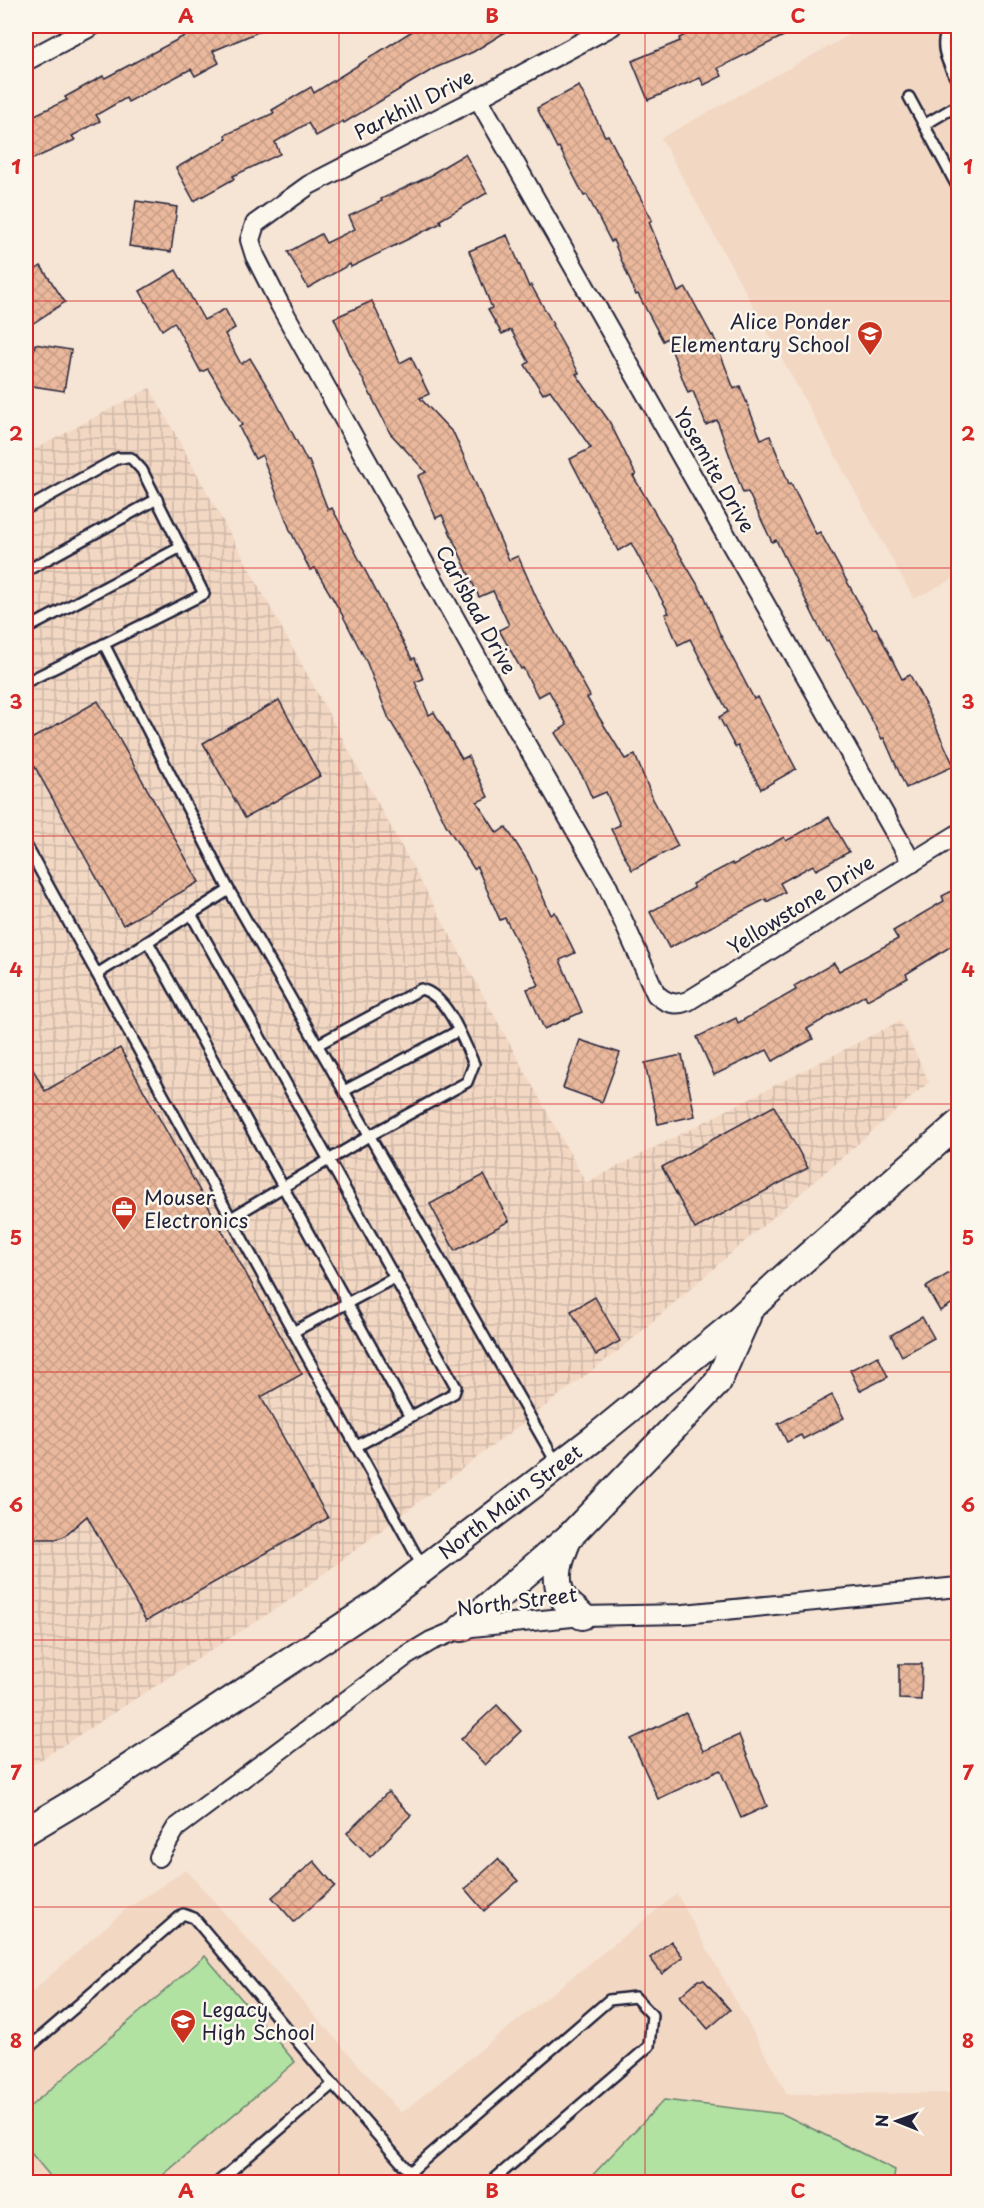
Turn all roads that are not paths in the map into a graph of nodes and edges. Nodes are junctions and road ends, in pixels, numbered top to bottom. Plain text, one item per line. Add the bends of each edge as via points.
1 (612, 26) edge
2 (952, 26) edge
3 (87, 27) edge
4 (26, 61) edge
5 (958, 83) edge
6 (909, 97) dead end
7 (478, 98) junction
8 (958, 105) edge
9 (924, 125) junction
10 (958, 188) edge
11 (250, 240) joint
12 (157, 499) junction
13 (26, 509) edge
14 (181, 547) junction
15 (26, 571) edge
16 (26, 629) edge
17 (104, 644) junction
18 (26, 682) edge
19 (958, 834) edge
20 (26, 845) edge
21 (912, 863) junction
22 (229, 890) junction
23 (191, 914) junction
24 (148, 942) junction
25 (97, 974) junction
26 (663, 1001) joint
27 (458, 1031) junction
28 (317, 1045) junction
29 (344, 1091) junction
30 (958, 1124) edge
31 (369, 1136) junction
32 (330, 1160) junction
33 (284, 1187) junction
34 (231, 1218) junction
35 (396, 1277) junction
36 (347, 1303) junction
37 (749, 1311) junction
38 (293, 1332) junction
39 (410, 1417) junction
40 (357, 1446) junction
41 (558, 1466) junction
42 (569, 1537) junction
43 (424, 1569) junction
44 (958, 1587) edge
45 (582, 1616) junction
46 (462, 1628) junction
47 (26, 1831) edge
48 (159, 1857) dead end
49 (26, 2050) edge
50 (333, 2084) junction
51 (410, 2172) junction
52 (218, 2182) edge
53 (418, 2182) edge
54 (491, 2182) edge

1 - 7 street, Parkhill Drive
2 - 5 lane via 943,46
3 - 4 street
6 - 9 lane
7 - 11 street, Parkhill Drive via 309,185 255,224
7 - 21 street, Yosemite Drive
8 - 9 lane
9 - 10 lane
11 - 26 street, Carlsbad Drive via 286,316 606,883 656,994
12 - 13 lane via 131,458 118,458
12 - 14 lane
12 - 15 lane
14 - 16 lane
14 - 17 lane via 204,594
17 - 18 lane
17 - 22 lane
19 - 21 street, Yellowstone Drive
20 - 25 lane
21 - 26 street, Yellowstone Drive via 688,1001
22 - 23 lane
22 - 28 lane
23 - 24 lane
23 - 32 lane
24 - 25 lane
24 - 33 lane
25 - 34 lane
27 - 28 lane via 432,992 421,989
27 - 29 lane
27 - 31 lane via 474,1064 466,1082
28 - 29 lane
29 - 31 lane
30 - 37 main road, North Main Street
31 - 32 lane
31 - 41 lane
32 - 33 lane
32 - 35 lane
33 - 34 lane
33 - 36 lane
34 - 38 lane
35 - 36 lane
35 - 39 lane via 456,1387 454,1393
36 - 38 lane
36 - 39 lane
37 - 41 main road, North Main Street
37 - 42 main road via 718,1382
38 - 40 lane
39 - 40 lane
40 - 43 lane
41 - 43 main road, North Main Street
42 - 45 main road via 558,1563 559,1581 564,1598
42 - 46 main road
43 - 47 main road, North Main Street via 383,1600
44 - 45 street, North Street via 684,1614
45 - 46 street, North Street
46 - 48 street, North Street via 406,1656 176,1828
49 - 50 lane via 183,1914 194,1918
50 - 51 lane
50 - 52 lane
51 - 53 lane
51 - 54 lane via 609,2000 635,1997 652,2015 649,2046

